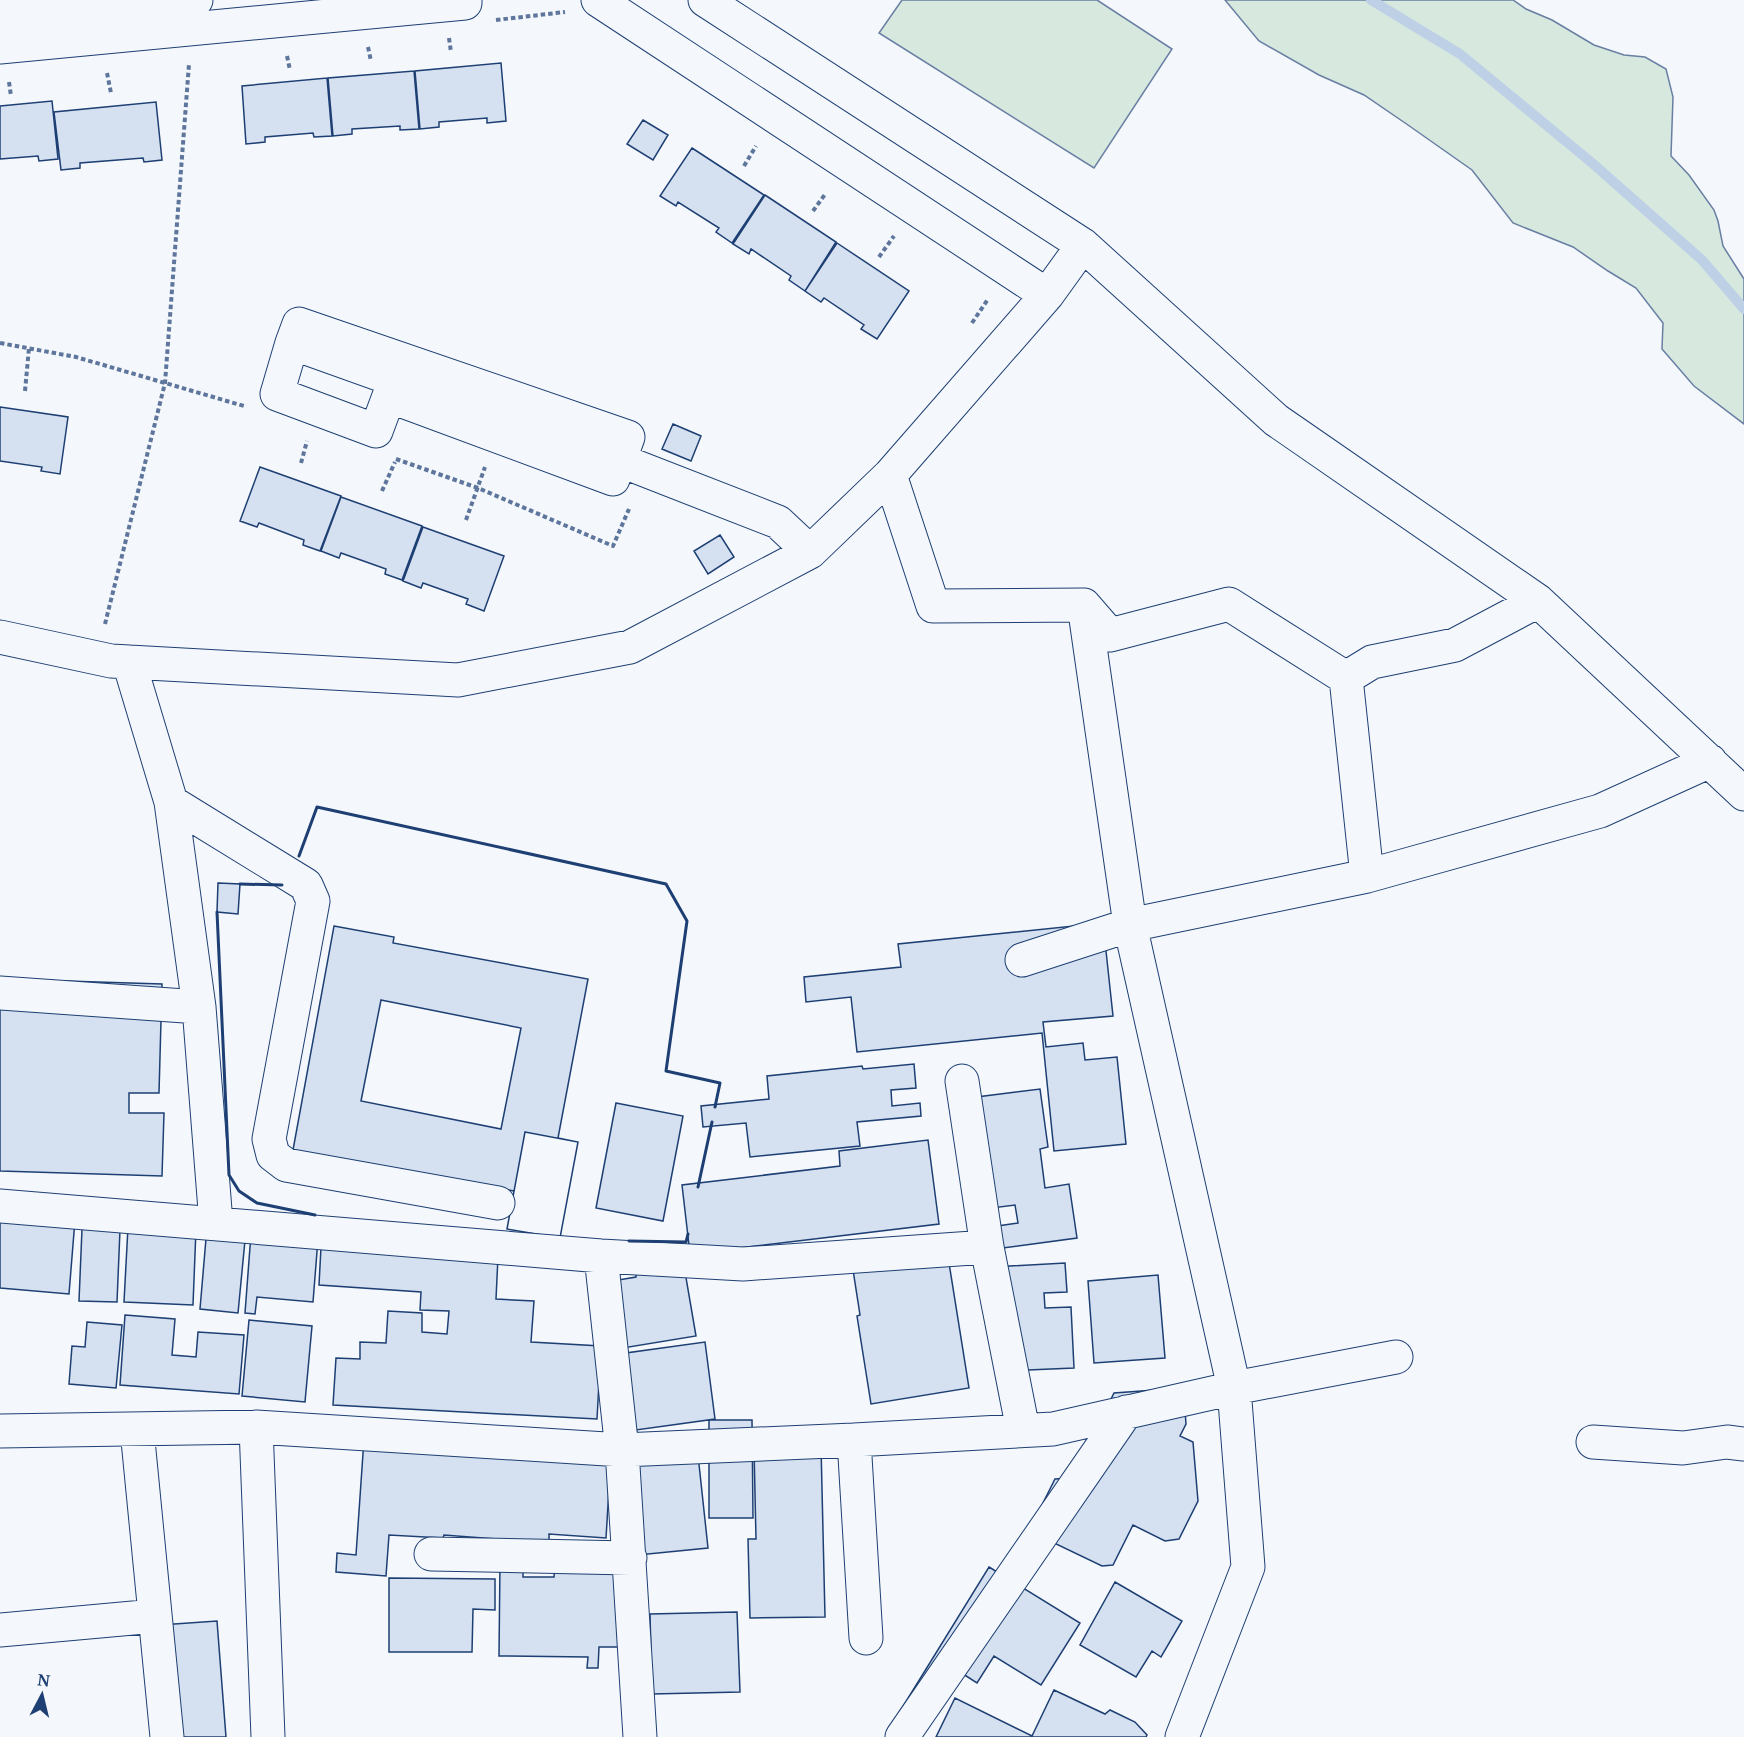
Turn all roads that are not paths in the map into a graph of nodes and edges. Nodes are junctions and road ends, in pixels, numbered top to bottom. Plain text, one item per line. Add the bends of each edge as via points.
1 (196, 0) edge
2 (465, 0) edge
3 (705, 0) edge
4 (586, 9) edge
5 (0, 15) edge
6 (4, 61) edge
7 (1083, 245) junction
8 (1047, 295) junction
9 (619, 460) junction
10 (890, 475) junction
11 (810, 552) junction
12 (1538, 601) junction
13 (1083, 605) junction
14 (0, 638) edge
15 (129, 662) junction
16 (1346, 678) junction
17 (1710, 761) junction
18 (1744, 794) edge
19 (171, 802) junction
20 (1367, 876) junction
21 (1130, 925) junction
22 (1022, 960) dead end
23 (0, 993) edge
24 (200, 1007) junction
25 (962, 1081) dead end
26 (498, 1203) dead end
27 (0, 1206) edge
28 (216, 1223) junction
29 (987, 1247) junction
30 (601, 1256) junction
31 (1396, 1357) dead end
32 (1234, 1388) junction
33 (1126, 1412) junction
34 (256, 1427) junction
35 (136, 1430) junction
36 (0, 1431) edge
37 (1023, 1431) junction
38 (854, 1440) junction
39 (1593, 1442) dead end
40 (1744, 1444) edge
41 (622, 1450) junction
42 (431, 1554) dead end
43 (630, 1558) junction
44 (155, 1617) junction
45 (0, 1630) edge
46 (866, 1638) dead end
47 (167, 1737) edge
48 (268, 1737) edge
49 (640, 1737) edge
50 (902, 1737) edge
51 (1182, 1737) edge

1 - 5 street
2 - 6 street
3 - 7 street
4 - 8 street
7 - 8 street
7 - 12 street via 1276,420
8 - 10 street
9 - 9 street via 613,479 389,396 376,431 277,394 291,343
9 - 11 street via 778,522
10 - 11 street
10 - 13 street via 933,606
11 - 15 street via 630,647 458,680
12 - 16 street via 1455,645 1372,662
12 - 17 street
13 - 16 street via 1110,635 1229,604
13 - 21 street
14 - 15 street
15 - 19 street
16 - 20 street
17 - 18 street
17 - 20 street via 1600,811
19 - 24 street
19 - 26 street via 306,885 313,901 269,1139 273,1155 286,1165
20 - 21 street
21 - 22 street
21 - 32 street
23 - 24 street
24 - 28 street
25 - 29 street
27 - 28 street
28 - 30 street
29 - 30 street via 744,1264
29 - 37 street
30 - 41 street
31 - 32 street
32 - 33 street
32 - 51 street via 1248,1567
33 - 37 street via 1053,1429
33 - 50 street
34 - 35 street
34 - 41 street
34 - 48 street
35 - 36 street
35 - 44 street
37 - 38 street
38 - 41 street
38 - 46 street
39 - 40 street via 1683,1448 1727,1442
41 - 43 street
42 - 43 street
43 - 49 street
44 - 45 street
44 - 47 street

